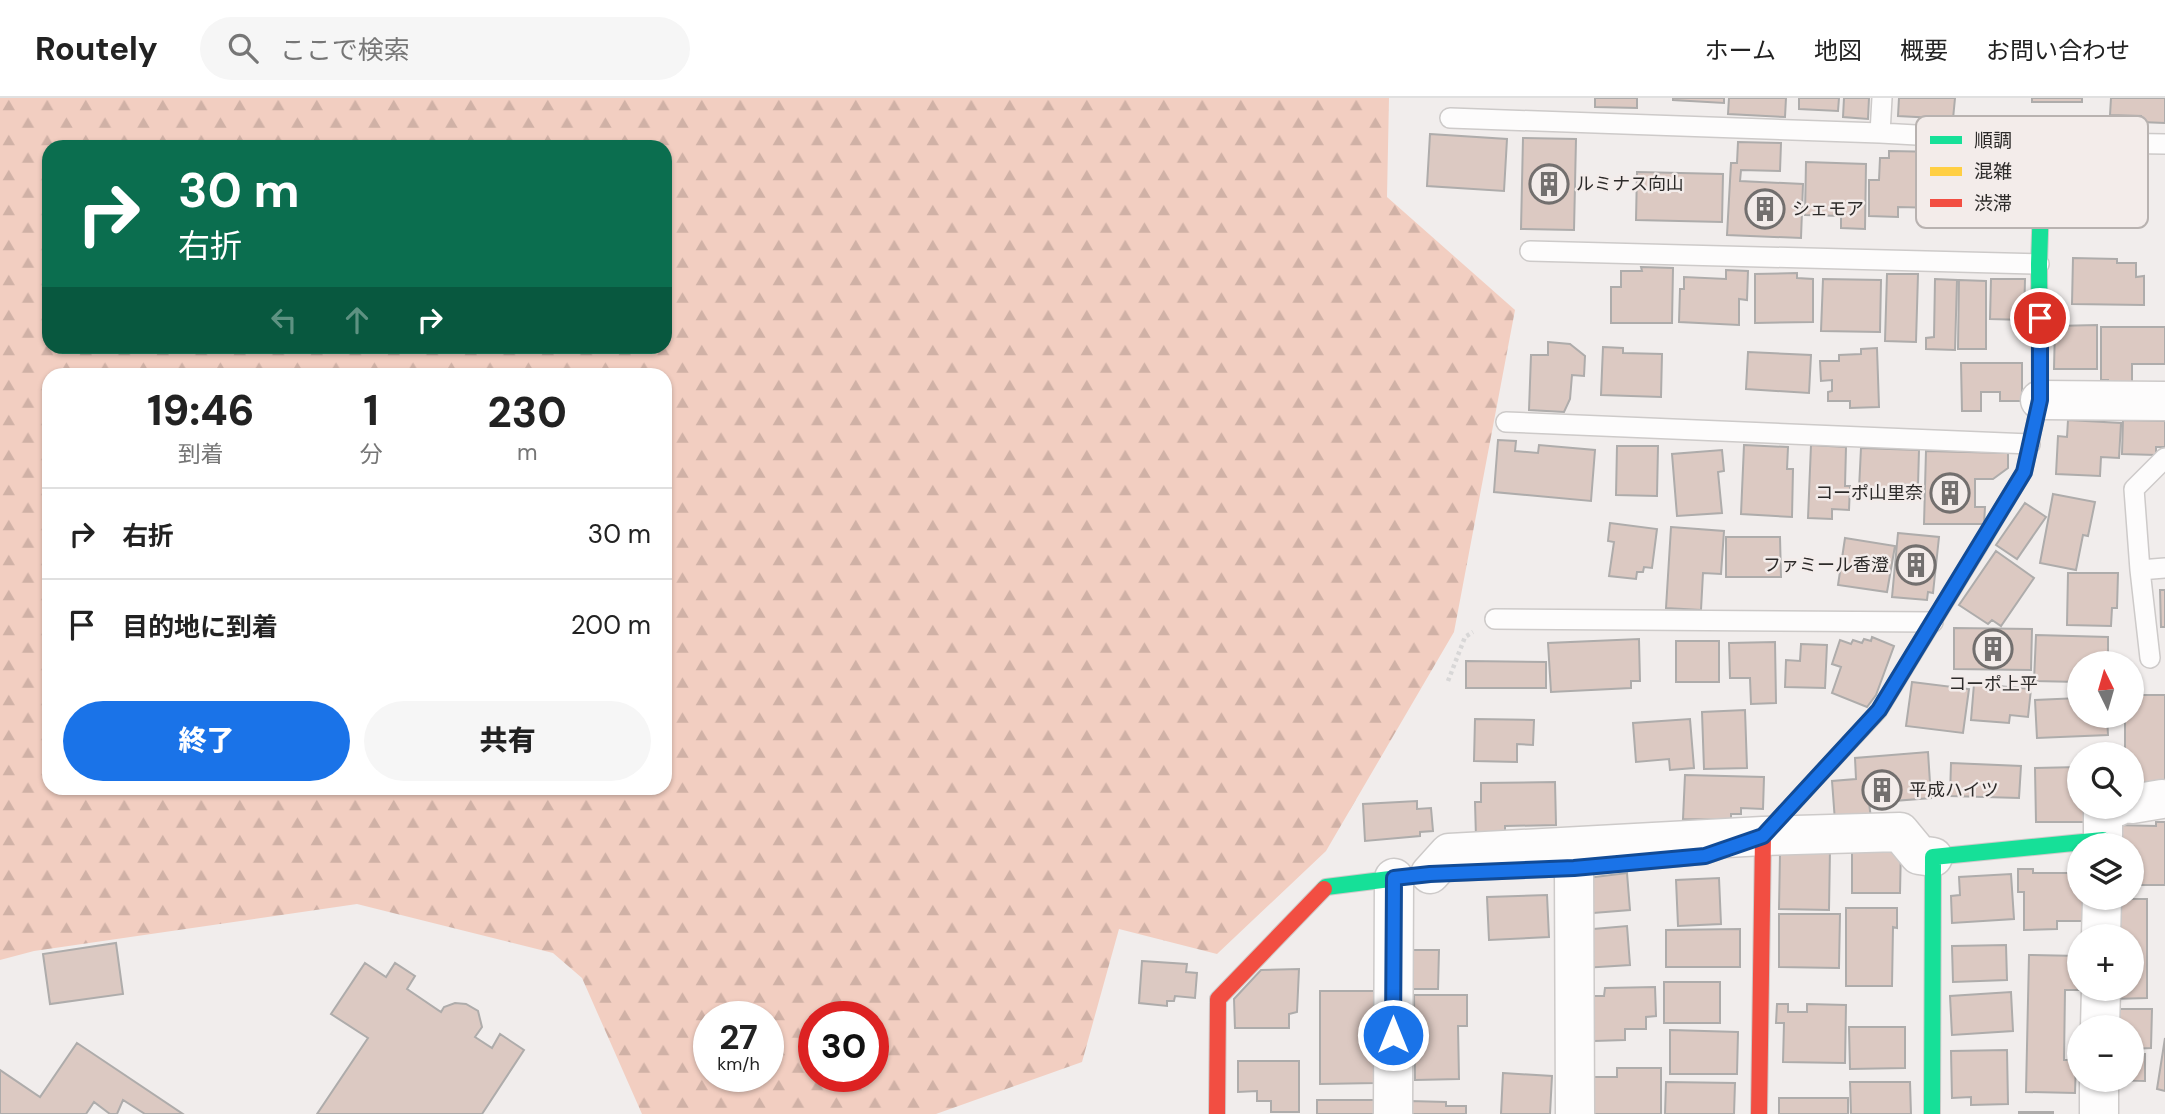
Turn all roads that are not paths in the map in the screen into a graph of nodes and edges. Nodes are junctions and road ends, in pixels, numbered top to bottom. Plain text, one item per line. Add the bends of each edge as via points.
1 (1882, 98) edge
2 (1450, 118) dead end
3 (1880, 133) junction
4 (1916, 135) edge
5 (2040, 228) edge
6 (1530, 251) dead end
7 (2039, 264) junction
8 (2040, 400) junction
9 (2165, 401) edge
10 (1506, 422) dead end
11 (2030, 444) junction
12 (2165, 458) edge
13 (2165, 568) edge
14 (2140, 570) junction
15 (1495, 619) road end
16 (1933, 622) junction
17 (2150, 658) dead end
18 (2108, 830) edge
19 (1763, 836) junction
20 (1933, 857) junction
21 (1574, 868) junction
22 (1412, 876) junction
23 (2099, 1092) edge
24 (1217, 1114) edge
25 (1393, 1114) edge
26 (1575, 1114) edge
27 (1759, 1114) edge
28 (1932, 1114) edge
29 (2099, 1114) edge

1 - 3 lane
2 - 3 lane
3 - 4 lane
5 - 7 street
6 - 7 lane
7 - 8 street
8 - 9 street
8 - 11 street
10 - 11 lane
11 - 16 street via 2024,472
12 - 14 lane via 2134,489
13 - 14 lane
14 - 17 lane
15 - 16 lane
16 - 19 street via 1879,710
18 - 20 street
19 - 20 street via 1900,832 1920,855
19 - 21 street via 1705,856
19 - 22 street via 1449,853
19 - 27 street
20 - 28 street
21 - 22 street
21 - 26 street
22 - 24 street via 1326,887 1218,999
22 - 25 street
23 - 29 street

